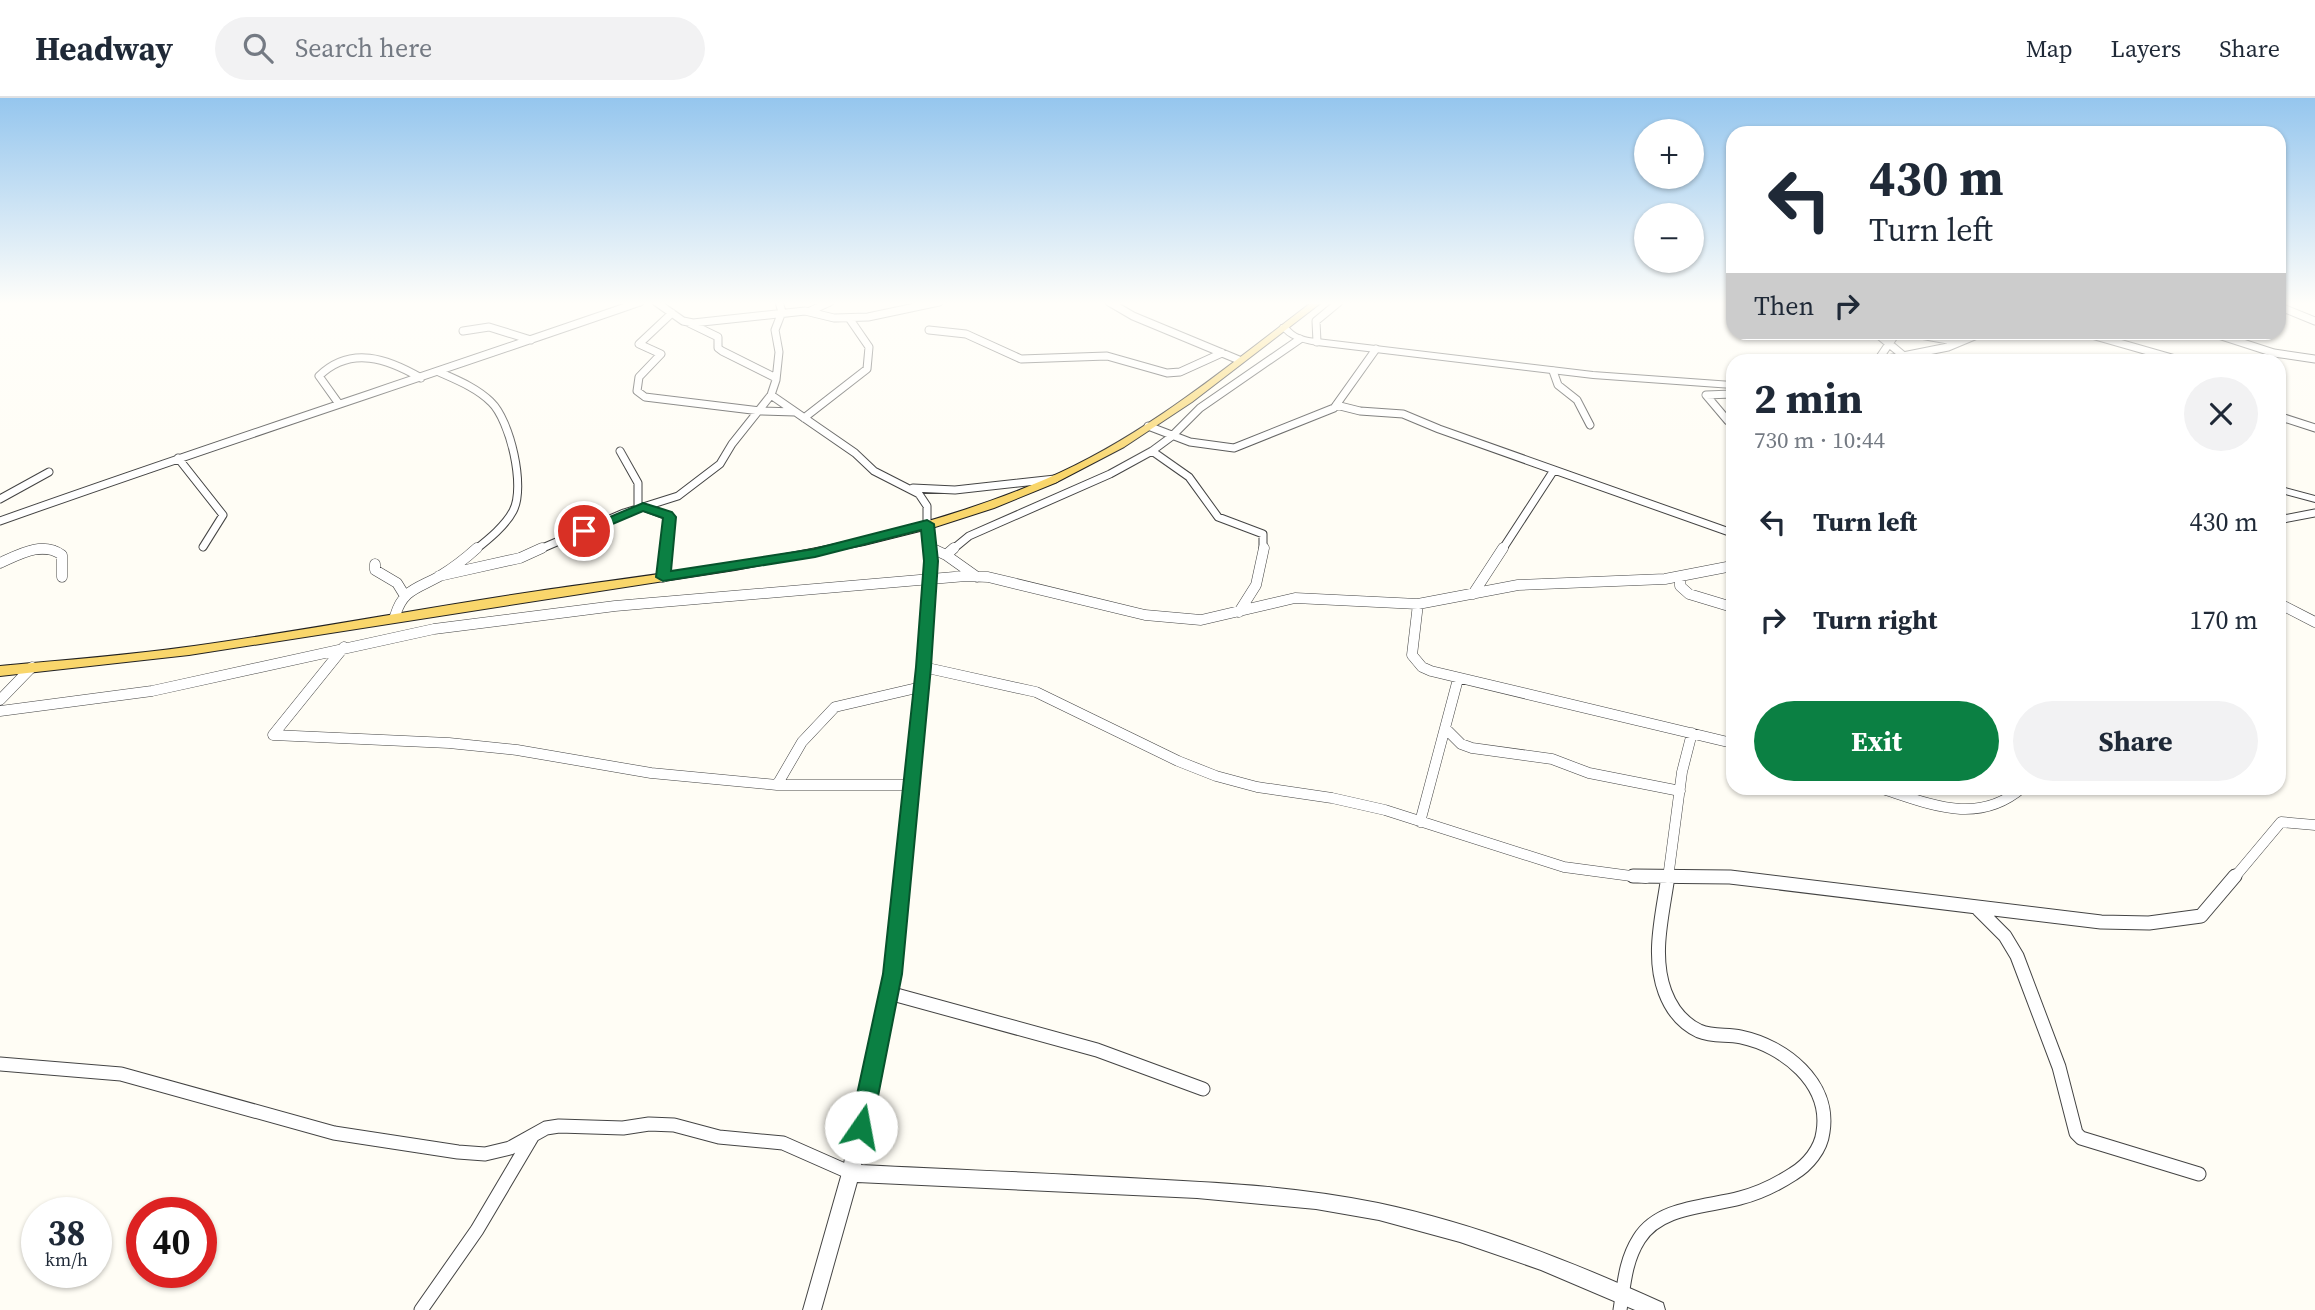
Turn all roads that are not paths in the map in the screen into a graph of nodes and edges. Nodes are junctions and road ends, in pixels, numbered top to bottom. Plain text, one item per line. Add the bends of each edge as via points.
1 (351, 359) edge
2 (387, 359) edge
3 (478, 359) edge
4 (657, 359) edge
5 (741, 359) edge
6 (778, 359) edge
7 (870, 359) edge
8 (1116, 359) edge
9 (1210, 359) edge
10 (1236, 359) edge
11 (1273, 359) edge
12 (1369, 359) edge
13 (1453, 359) edge
14 (1239, 360) joint
15 (1553, 371) junction
16 (439, 372) junction
17 (421, 378) junction
18 (776, 378) junction
19 (1726, 385) edge
20 (1726, 394) edge
21 (771, 395) junction
22 (338, 404) junction
23 (1336, 405) junction
24 (760, 411) junction
25 (794, 412) junction
26 (804, 418) junction
27 (1726, 419) edge
28 (2286, 419) edge
29 (1590, 425) dead end
30 (1148, 426) junction
31 (2315, 428) edge
32 (1171, 437) junction
33 (620, 451) dead end
34 (1152, 451) junction
35 (178, 458) junction
36 (1554, 470) junction
37 (49, 472) dead end
38 (1056, 479) junction
39 (912, 488) junction
40 (2286, 491) edge
41 (0, 499) edge
42 (2315, 499) edge
43 (643, 507) junction
44 (2315, 513) edge
45 (2286, 518) edge
46 (0, 521) edge
47 (927, 524) junction
48 (1726, 531) edge
49 (203, 547) dead end
50 (930, 548) junction
51 (946, 555) junction
52 (0, 563) edge
53 (375, 564) dead end
54 (1726, 567) edge
55 (439, 576) junction
56 (62, 577) dead end
57 (663, 577) junction
58 (978, 577) junction
59 (1679, 577) junction
60 (929, 580) junction
61 (1473, 594) junction
62 (405, 596) junction
63 (1418, 604) junction
64 (1726, 605) edge
65 (2286, 607) edge
66 (1238, 612) junction
67 (395, 616) junction
68 (2315, 622) edge
69 (345, 647) junction
70 (32, 667) junction
71 (923, 667) junction
72 (0, 671) edge
73 (1458, 679) junction
74 (921, 687) junction
75 (0, 700) edge
76 (0, 711) edge
77 (1445, 728) junction
78 (1692, 733) junction
79 (1726, 742) edge
80 (777, 785) junction
81 (912, 785) junction
82 (1680, 791) junction
83 (1906, 795) edge
84 (2016, 795) edge
85 (1420, 822) junction
86 (2315, 825) edge
87 (1667, 878) junction
88 (1977, 908) junction
89 (888, 993) junction
90 (0, 1064) edge
91 (1203, 1089) dead end
92 (534, 1134) junction
93 (852, 1174) junction
94 (2199, 1174) dead end
95 (1620, 1302) edge
96 (421, 1310) edge
97 (812, 1310) edge
98 (1656, 1310) edge

1 - 22 street via 319,376
2 - 17 street
3 - 16 street
4 - 24 street via 639,377 638,391 645,397
5 - 18 street
6 - 18 street
7 - 26 street via 867,369
8 - 9 street via 1167,373
10 - 14 street
11 - 32 street via 1200,408
12 - 23 street
13 - 15 street
14 - 30 main road
15 - 19 street
15 - 29 street via 1558,385 1577,400
16 - 17 street
16 - 55 street via 480,391 503,413 510,426 517,499 504,524
17 - 22 street
18 - 21 street
20 - 27 street via 1706,395
21 - 24 street
21 - 25 street
22 - 35 street
23 - 32 street via 1234,448
23 - 36 street via 1362,413 1409,416
24 - 25 street
24 - 43 street via 711,474 678,496
25 - 26 street
26 - 39 street via 883,477
28 - 31 street
30 - 32 street
30 - 38 main road
32 - 34 street
33 - 43 street via 635,474 641,494 638,505
34 - 51 street via 970,536
34 - 66 street via 1189,477 1218,517 1262,534 1262,572
35 - 46 street
35 - 49 street via 223,514
36 - 48 street
36 - 61 street
37 - 41 street
38 - 39 street via 955,490
38 - 47 main road
39 - 47 street via 927,506
40 - 42 street
43 - 55 street via 520,558
43 - 57 street via 670,517
44 - 45 street
47 - 50 street
47 - 57 main road via 815,553
50 - 51 street
50 - 60 street
51 - 58 street
52 - 56 street via 28,551 56,550 62,555
53 - 62 street via 373,568 397,583
54 - 59 street
55 - 62 street
57 - 67 main road
58 - 60 street
58 - 66 street via 1159,617 1213,619
59 - 61 street via 1525,584
59 - 64 street via 1680,586 1689,594
60 - 69 street via 601,608 434,629
60 - 71 street
61 - 63 street
62 - 67 street
63 - 66 street via 1295,598
63 - 73 street via 1412,655 1422,667
65 - 68 street
67 - 70 main road via 212,648
69 - 76 street via 152,691
69 - 80 street via 273,735 449,743 651,773
70 - 72 main road
70 - 75 street
71 - 74 street
71 - 85 street via 1036,692 1216,776 1257,787 1332,797
73 - 77 street
73 - 78 street
74 - 80 street via 835,707 803,742
74 - 81 street
77 - 82 street via 1472,748 1552,759 1589,773
77 - 85 street
78 - 79 street
78 - 82 street
80 - 81 street
81 - 89 street
82 - 87 street
83 - 84 street via 1956,809 1986,810
85 - 87 street via 1564,867
86 - 88 street via 2281,822 2196,918 2124,923
87 - 88 street via 1730,877
87 - 95 street via 1657,971 1670,1004 1701,1031 1744,1038 1794,1061 1807,1072 1824,1119 1823,1136 1805,1165 1785,1182 1744,1198 1668,1214 1646,1228 1631,1251
88 - 94 street via 2005,936 2017,956 2059,1067 2076,1133
89 - 91 street via 1097,1050
89 - 93 street
90 - 92 street via 121,1074 334,1133 458,1152 485,1154 510,1148
92 - 93 street via 559,1126 674,1125 719,1137 783,1143
92 - 96 street via 477,1230
93 - 95 street via 1202,1190 1338,1203 1425,1223 1519,1254
93 - 97 street
95 - 98 street

